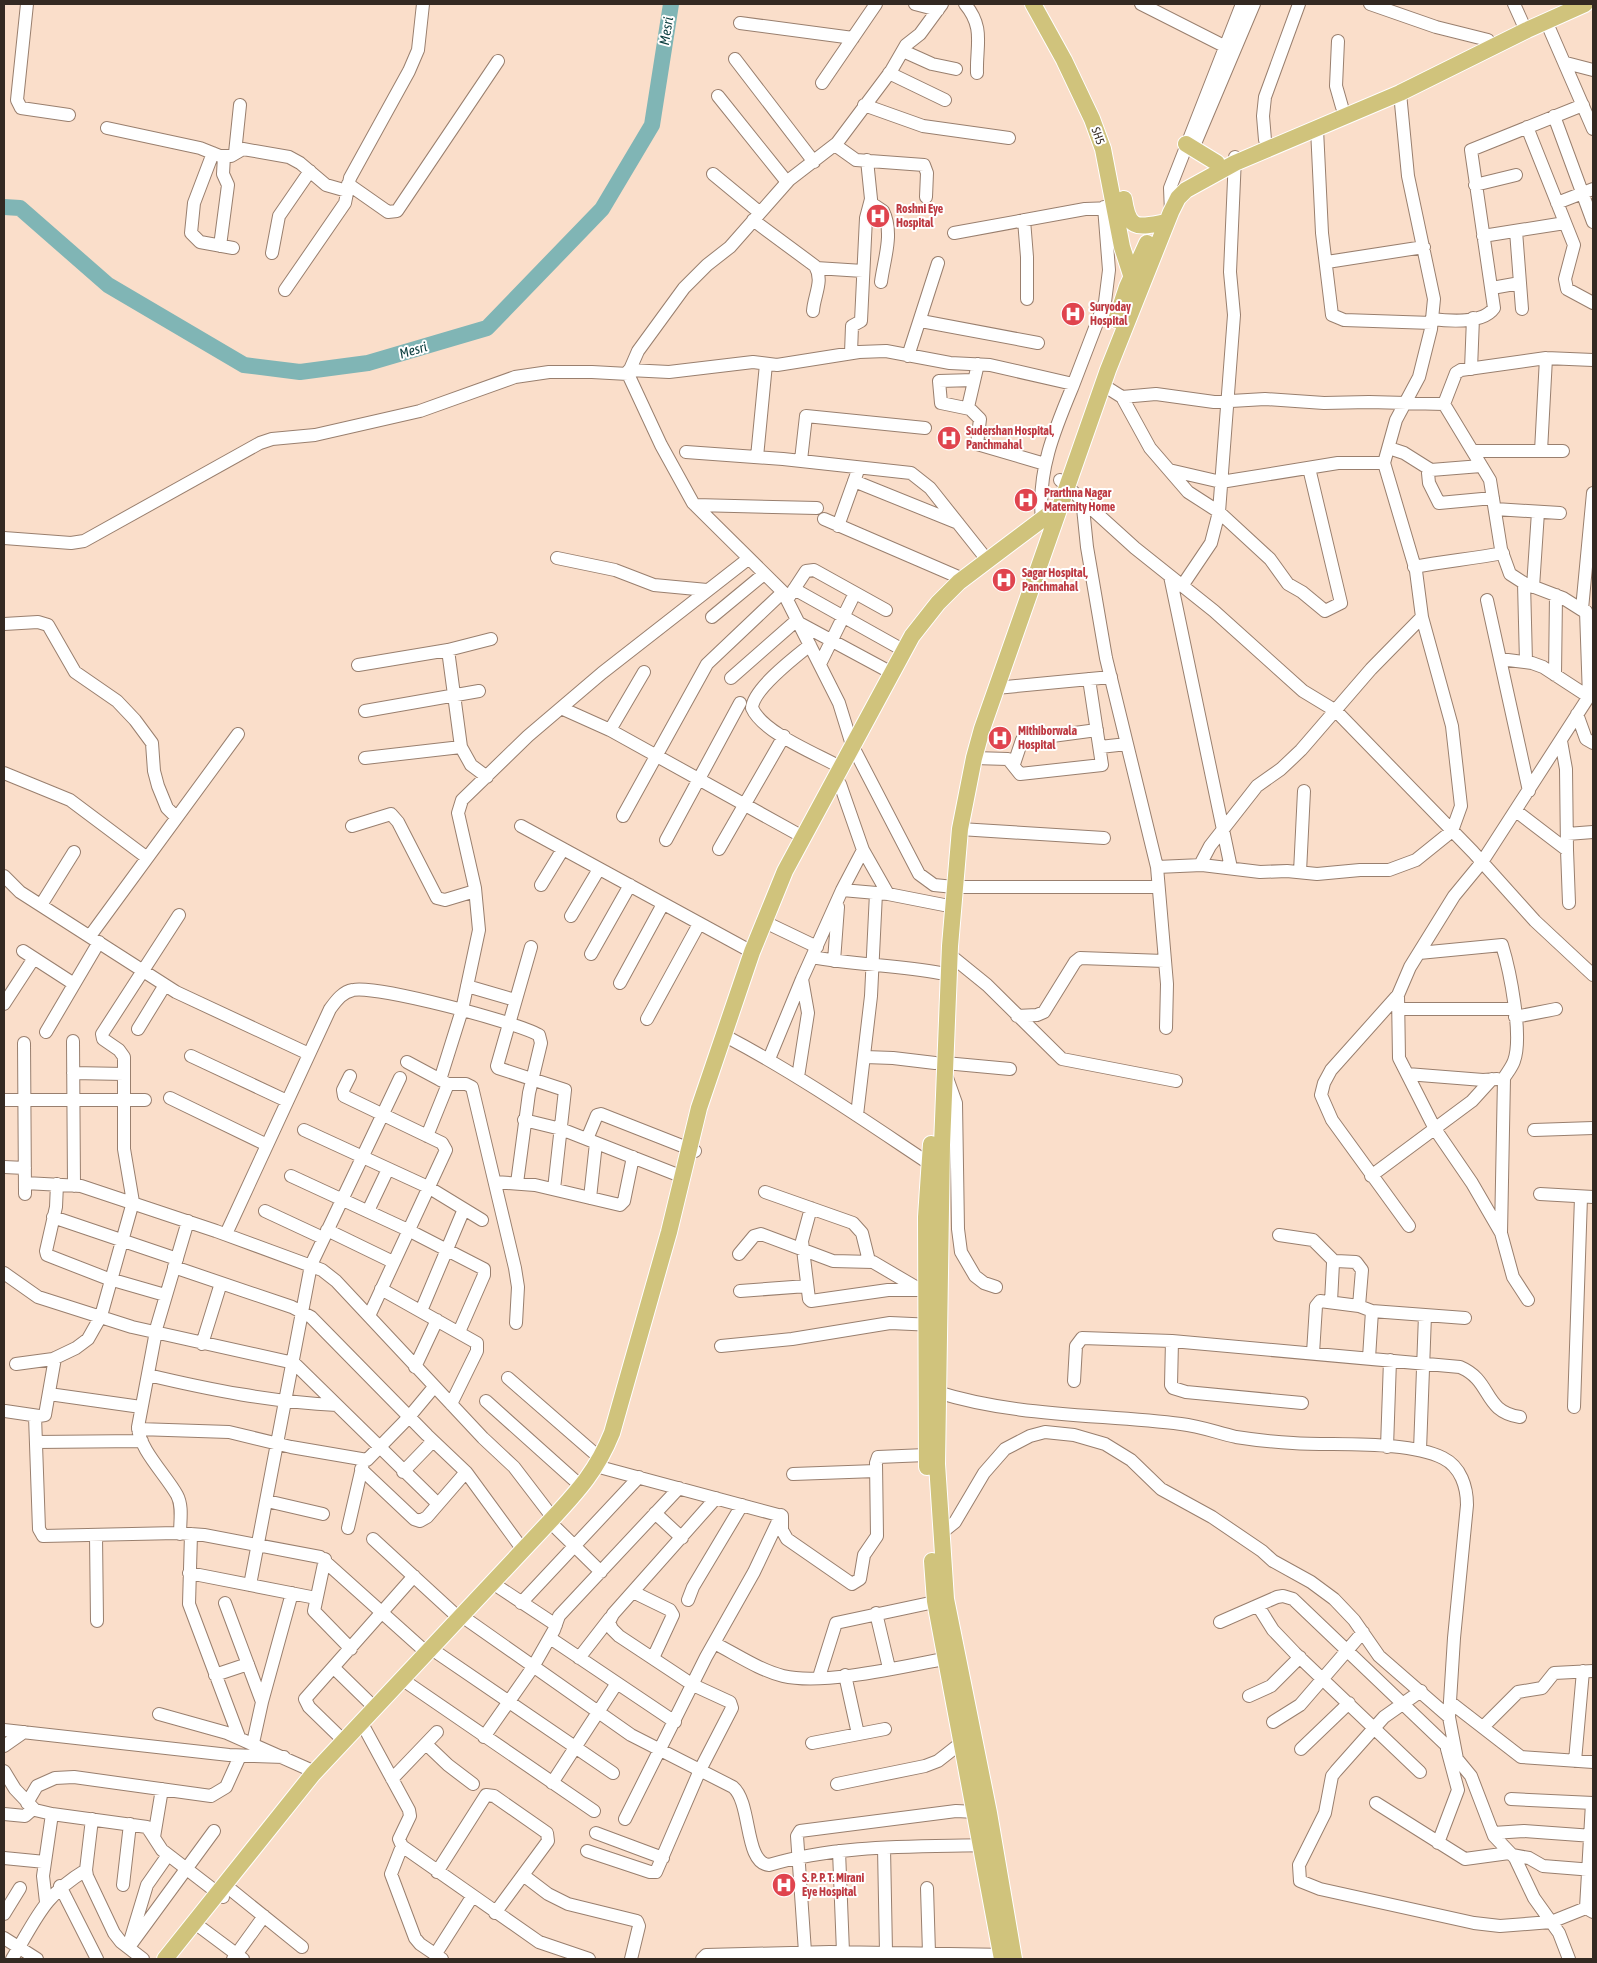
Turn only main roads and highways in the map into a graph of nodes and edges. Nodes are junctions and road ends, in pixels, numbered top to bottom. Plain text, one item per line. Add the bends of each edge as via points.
1 (1033, 4) edge
2 (1045, 4) edge
3 (1569, 4) edge
4 (1585, 4) edge
5 (1190, 146) road end
6 (1235, 159) junction
7 (1217, 163) junction
8 (1170, 207) junction
9 (1132, 285) junction
10 (1063, 483) junction
11 (1048, 523) junction
12 (854, 749) junction
13 (950, 887) junction
14 (942, 1066) junction
15 (714, 1072) junction
16 (692, 1150) junction
17 (936, 1168) junction
18 (931, 1289) junction
19 (932, 1325) junction
20 (602, 1464) junction
21 (553, 1522) junction
22 (539, 1537) junction
23 (940, 1600) junction
24 (462, 1618) junction
25 (431, 1652) junction
26 (951, 1658) junction
27 (988, 1845) junction
28 (224, 1892) junction
29 (1008, 1957) edge
30 (165, 1959) edge
31 (174, 1959) edge

1 - 9 main road, SH5 / SH5 via 1064,60 1103,149 1110,207
2 - 8 main road, SH5 via 1082,73 1112,141 1129,220 1139,226
3 - 6 main road via 1265,140
4 - 6 main road via 1400,93 1317,129
5 - 7 main road
6 - 7 main road
6 - 8 main road via 1186,190
7 - 8 main road via 1188,176
8 - 9 main road
9 - 10 main road
9 - 10 main road via 1103,385
10 - 11 main road
11 - 12 main road via 954,595 936,614 916,642
11 - 12 main road via 988,561 938,603 890,672
11 - 13 main road via 974,758
11 - 13 main road via 999,644 970,729 948,842
12 - 15 main road via 771,925
12 - 15 main road via 840,766 785,872 752,952
13 - 14 main road via 950,954
13 - 14 main road via 944,905 940,973
14 - 17 main road via 942,1128
14 - 17 main road via 934,1102
15 - 16 main road
16 - 20 main road
16 - 20 main road via 663,1281 616,1439
17 - 18 main road via 941,1217
17 - 18 main road via 926,1217
18 - 19 main road
19 - 23 main road via 937,1392
19 - 23 main road via 926,1455
20 - 21 main road
20 - 21 main road
21 - 22 main road
22 - 24 main road via 497,1586
22 - 24 main road via 523,1550
23 - 26 main road
24 - 25 main road
25 - 28 main road
25 - 28 main road via 315,1772
26 - 27 main road
26 - 27 main road via 961,1743 976,1812
27 - 29 main road
28 - 30 main road
28 - 31 main road

